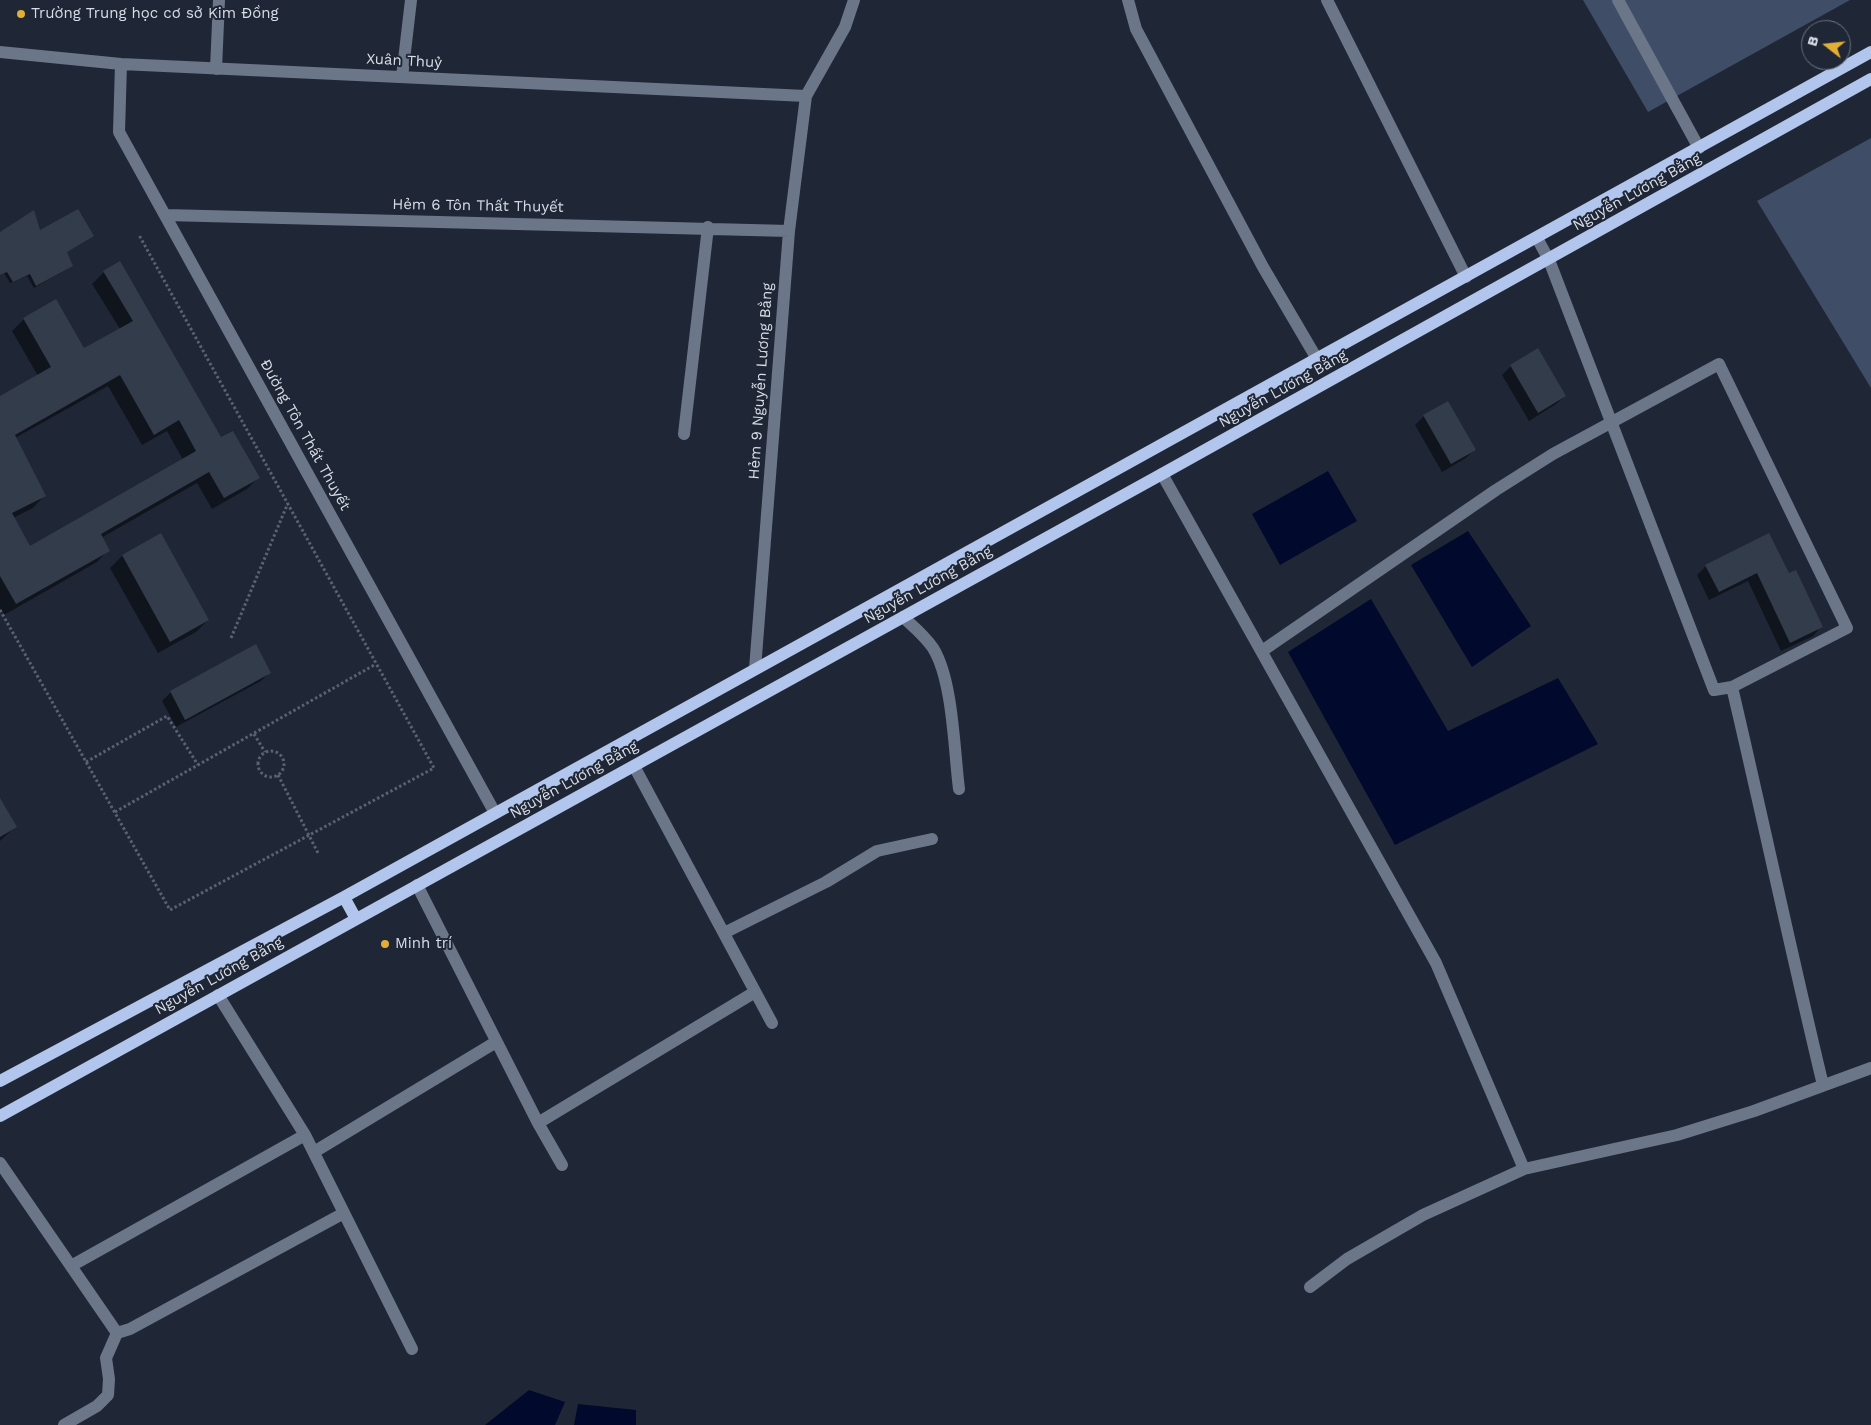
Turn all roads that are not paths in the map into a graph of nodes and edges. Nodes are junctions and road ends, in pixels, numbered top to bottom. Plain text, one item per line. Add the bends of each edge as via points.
1 (219, 0) edge
2 (411, 0) edge
3 (854, 0) edge
4 (860, 0) edge
5 (1128, 0) edge
6 (1327, 0) edge
7 (1618, 0) edge
8 (846, 27) junction
9 (0, 52) edge
10 (1871, 52) edge
11 (121, 64) junction
12 (216, 69) junction
13 (402, 78) junction
14 (1871, 80) edge
15 (806, 96) junction
16 (1699, 148) junction
17 (166, 215) junction
18 (708, 227) junction
19 (789, 231) junction
20 (1537, 238) junction
21 (1549, 260) junction
22 (1466, 277) junction
23 (1317, 359) junction
24 (1612, 422) junction
25 (684, 434) dead end
26 (1162, 474) junction
27 (903, 617) junction
28 (1262, 651) junction
29 (755, 669) junction
30 (1732, 687) junction
31 (634, 766) junction
32 (959, 789) dead end
33 (494, 813) junction
34 (932, 839) dead end
35 (417, 885) junction
36 (344, 897) junction
37 (356, 919) junction
38 (724, 933) junction
39 (755, 992) junction
40 (218, 995) junction
41 (772, 1023) dead end
42 (496, 1042) junction
43 (1871, 1068) edge
44 (0, 1081) edge
45 (1823, 1084) junction
46 (0, 1116) edge
47 (538, 1123) junction
48 (306, 1135) junction
49 (314, 1152) junction
50 (0, 1163) edge
51 (562, 1165) dead end
52 (1524, 1169) junction
53 (344, 1213) junction
54 (71, 1266) junction
55 (1310, 1287) dead end
56 (117, 1333) junction
57 (412, 1349) dead end
58 (64, 1425) edge

1 - 12 street
2 - 13 street
3 - 8 street
4 - 8 street
5 - 23 street via 1136,29 1263,267
6 - 22 street
7 - 16 street
8 - 15 street
9 - 11 street, Xuân Thuỷ
10 - 16 main road, Nguyễn Lương Bằng
11 - 12 street, Xuân Thuỷ
11 - 17 street, Đường Tôn Thất Thuyết via 119,132
12 - 13 street, Xuân Thuỷ
13 - 15 street, Xuân Thuỷ
14 - 21 main road, Nguyễn Lương Bằng
15 - 19 street, Hẻm 9 Nguyễn Lương Bằng
16 - 20 main road, Nguyễn Lương Bằng
17 - 18 street, Hẻm 6 Tôn Thất Thuyết
17 - 33 street, Đường Tôn Thất Thuyết
18 - 19 street, Hẻm 6 Tôn Thất Thuyết
18 - 25 street
19 - 29 street, Hẻm 9 Nguyễn Lương Bằng
20 - 21 street
20 - 22 main road, Nguyễn Lương Bằng
21 - 24 street
21 - 26 main road, Nguyễn Lương Bằng
22 - 23 main road, Nguyễn Lương Bằng
23 - 29 main road, Nguyễn Lương Bằng
24 - 28 street via 1496,490
24 - 30 street via 1714,690
24 - 30 street via 1719,364 1847,628
26 - 27 main road, Nguyễn Lương Bằng
26 - 28 street
27 - 31 main road, Nguyễn Lương Bằng
27 - 32 street via 927,639 939,660 948,698
28 - 52 street via 1436,963
29 - 33 main road, Nguyễn Lương Bằng
30 - 45 street
31 - 35 main road, Nguyễn Lương Bằng
31 - 38 street
33 - 36 main road, Nguyễn Lương Bằng
34 - 38 street via 877,851 826,882
35 - 37 main road, Nguyễn Lương Bằng
35 - 42 street
36 - 37 main road
36 - 44 main road, Nguyễn Lương Bằng
37 - 40 main road, Nguyễn Lương Bằng
38 - 39 street
39 - 41 street
39 - 47 street
40 - 46 main road, Nguyễn Lương Bằng
40 - 48 street
42 - 47 street
42 - 49 street
43 - 45 street
45 - 52 street via 1754,1111 1677,1134
47 - 51 street
48 - 49 street
48 - 54 street
49 - 53 street
50 - 54 street
52 - 55 street via 1471,1191 1407,1224 1347,1259
53 - 56 street via 130,1329
53 - 57 street
54 - 56 street
56 - 58 street via 106,1358 108,1395

